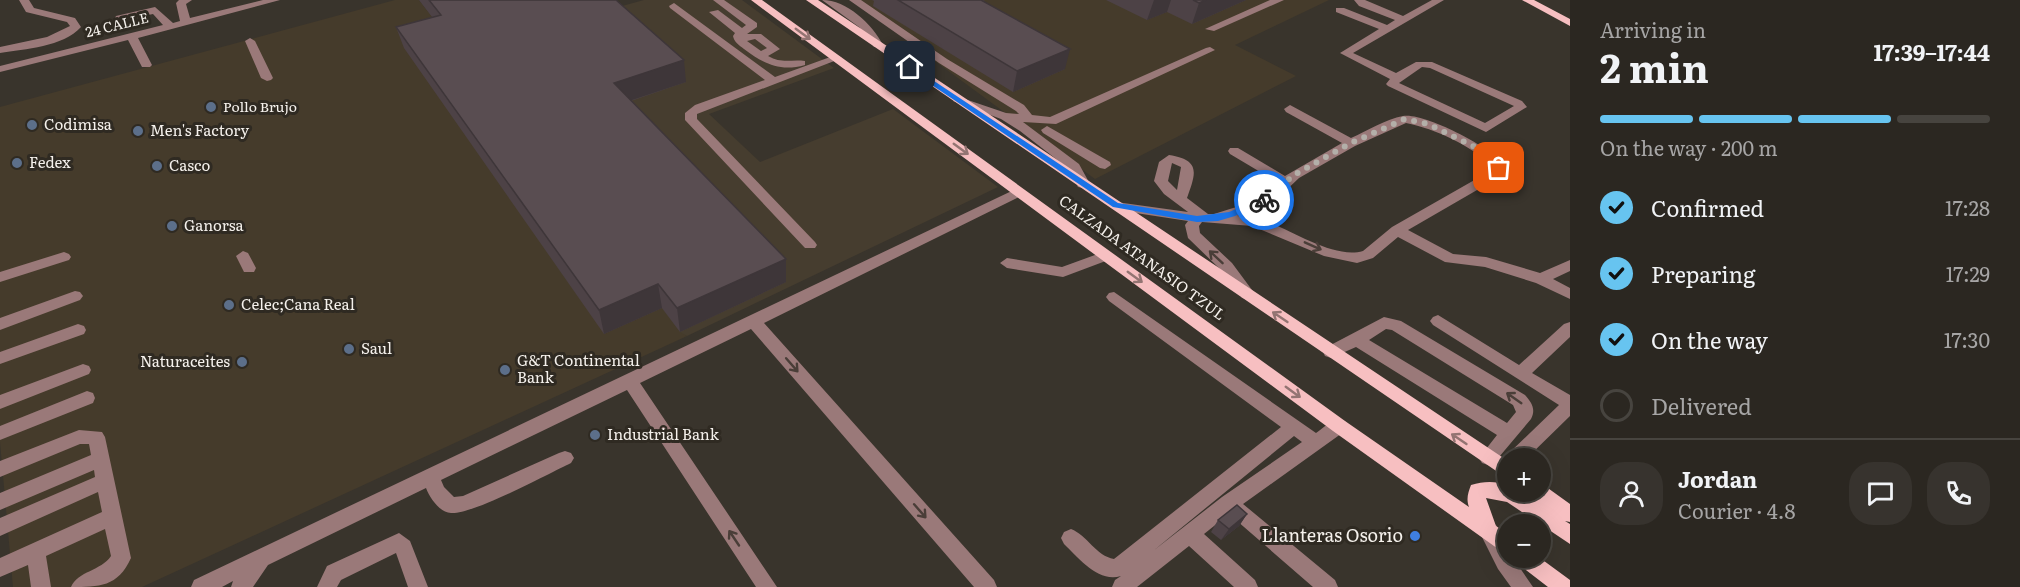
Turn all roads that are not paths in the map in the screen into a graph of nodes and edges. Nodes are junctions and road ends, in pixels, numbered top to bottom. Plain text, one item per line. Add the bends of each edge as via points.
1 (24, 0) edge
2 (187, 0) edge
3 (275, 0) edge
4 (718, 0) edge
5 (756, 0) edge
6 (811, 0) edge
7 (854, 0) edge
8 (1279, 0) edge
9 (1359, 0) edge
10 (1438, 0) edge
11 (1527, 0) edge
12 (1542, 0) edge
13 (830, 1) edge
14 (675, 6) dead end
15 (1340, 10) dead end
16 (714, 12) dead end
17 (1570, 15) edge
18 (120, 18) dead end
19 (1403, 20) junction
20 (186, 22) junction
21 (1570, 23) edge
22 (170, 26) junction
23 (1387, 28) junction
24 (1210, 29) dead end
25 (739, 35) junction
26 (132, 37) junction
27 (250, 41) dead end
28 (878, 45) junction
29 (1210, 50) dead end
30 (0, 51) edge
31 (833, 55) junction
32 (759, 56) junction
33 (146, 65) dead end
34 (0, 69) edge
35 (267, 78) dead end
36 (1396, 78) junction
37 (773, 81) junction
38 (959, 101) junction
39 (1290, 109) dead end
40 (1005, 116) junction
41 (1025, 119) junction
42 (1050, 125) junction
43 (1351, 143) junction
44 (1047, 144) junction
45 (1234, 151) dead end
46 (1105, 165) dead end
47 (1285, 181) junction
48 (1083, 184) junction
49 (1018, 192) junction
50 (1180, 199) dead end
51 (1263, 201) junction
52 (1116, 206) junction
53 (1207, 219) junction
54 (1397, 230) junction
55 (1283, 232) junction
56 (810, 245) dead end
57 (1106, 256) junction
58 (64, 257) dead end
59 (1007, 263) dead end
60 (1570, 265) edge
61 (0, 277) edge
62 (1541, 279) junction
63 (1570, 294) edge
64 (75, 296) dead end
65 (1248, 296) junction
66 (1114, 297) dead end
67 (753, 321) junction
68 (1438, 321) dead end
69 (0, 324) edge
70 (1570, 328) edge
71 (78, 330) dead end
72 (1358, 340) junction
73 (1331, 352) junction
74 (0, 358) edge
75 (83, 370) dead end
76 (1522, 375) junction
77 (630, 381) junction
78 (87, 398) dead end
79 (0, 402) edge
80 (1570, 404) edge
81 (1339, 426) junction
82 (1293, 427) junction
83 (0, 433) edge
84 (1508, 434) junction
85 (1315, 442) junction
86 (1527, 448) edge
87 (565, 458) dead end
88 (1488, 458) junction
89 (100, 459) junction
90 (1497, 462) edge
91 (0, 469) edge
92 (431, 477) junction
93 (105, 481) junction
94 (1551, 501) edge
95 (0, 502) edge
96 (1229, 503) junction
97 (1570, 514) edge
98 (112, 517) junction
99 (0, 527) edge
100 (1489, 531) junction
101 (1190, 534) junction
102 (1570, 535) edge
103 (1497, 537) edge
104 (1071, 538) dead end
105 (36, 552) junction
106 (260, 559) junction
107 (0, 568) edge
108 (1538, 568) edge
109 (41, 587) edge
110 (81, 587) edge
111 (201, 587) edge
112 (241, 587) edge
113 (327, 587) edge
114 (418, 587) edge
115 (766, 587) edge
116 (987, 587) edge
117 (1122, 587) edge
118 (1248, 587) edge
119 (1328, 587) edge
120 (1523, 587) edge
121 (1564, 587) edge

1 - 30 street via 30,10 70,20 76,27 59,36
2 - 20 street via 181,3
3 - 20 street, 24 CALLE
4 - 25 street via 753,25
5 -> 31 main road, CALZADA ATANASIO TZUL
6 - 28 main road, CALZADA ATANASIO TZUL
7 - 41 street via 1020,108
8 - 24 street
9 - 19 street
10 - 19 street
11 - 21 main road
12 - 17 main road
13 - 28 street via 874,34
14 - 37 street
15 - 23 street
16 - 25 street
18 - 22 street via 155,10
19 - 23 street
20 - 22 street, 24 CALLE
22 - 26 street, 24 CALLE
23 - 36 street via 1345,53
25 - 32 street
25 - 32 street via 757,36 775,49
26 - 33 street
26 - 34 street, 24 CALLE
27 - 35 street
28 - 38 main road, CALZADA ATANASIO TZUL
29 - 42 street
31 - 32 street via 782,67
31 - 37 street
31 -> 49 main road, CALZADA ATANASIO TZUL
36 - 36 street via 1392,84 1395,86 1486,128 1521,107 1426,64
37 - 56 street via 699,108 691,113 691,120
38 - 40 street
38 - 48 main road, CALZADA ATANASIO TZUL
39 - 43 street
40 - 41 street
40 - 44 street
41 - 42 street
42 - 44 street
42 - 46 street
43 - 47 street
43 - 54 street via 1401,120 1416,120 1485,152 1499,165 1498,172
44 - 48 street via 1074,167
45 - 47 street
47 - 51 street
48 - 52 main road, CALZADA ATANASIO TZUL
49 - 57 main road, CALZADA ATANASIO TZUL
49 - 67 street
50 - 53 street
51 - 53 street
51 - 55 street via 1270,223
52 - 53 street
52 - 65 main road, CALZADA ATANASIO TZUL
53 - 55 street via 1254,222
65 -> 53 street via 1227,267 1193,235 1192,225
55 -> 54 street via 1336,255 1357,258 1368,255
54 - 62 street via 1450,259 1485,262
57 - 59 street via 1063,272
57 -> 81 main road, CALZADA ATANASIO TZUL
58 - 61 street
60 - 62 street
62 - 63 street
64 - 69 street
73 -> 65 main road, CALZADA ATANASIO TZUL
66 - 82 street
67 - 77 street
67 -> 116 street
68 - 76 street
70 - 76 street
71 - 74 street
72 - 73 street
72 - 84 street
84 -> 72 street via 1525,414 1525,406 1519,400 1396,326 1384,323
88 -> 73 main road, CALZADA ATANASIO TZUL
75 - 79 street
76 - 80 street
77 - 92 street
115 -> 77 street
78 - 83 street
80 - 86 street
81 - 85 street
81 - 100 main road, CALZADA ATANASIO TZUL
82 - 85 street
82 - 104 street via 1117,568 1101,565
84 - 88 street
85 - 96 street
87 - 92 street via 465,504 450,504 437,492
88 - 90 main road, CALZADA ATANASIO TZUL
89 - 91 street via 96,437 91,435
89 - 93 street
89 - 95 street
92 - 106 street
93 - 98 street
93 - 99 street
94 - 97 main road
96 - 101 street
96 - 119 street
98 - 105 street
98 - 110 street via 121,558 114,569
100 - 102 main road via 1476,501 1478,491 1488,487 1512,495
100 - 103 main road, CALZADA ATANASIO TZUL
100 - 120 street
101 - 117 street
101 - 118 street
105 - 107 street
105 - 109 street
106 - 111 street
106 - 112 street
108 - 121 main road
113 - 114 street via 334,573 399,542

